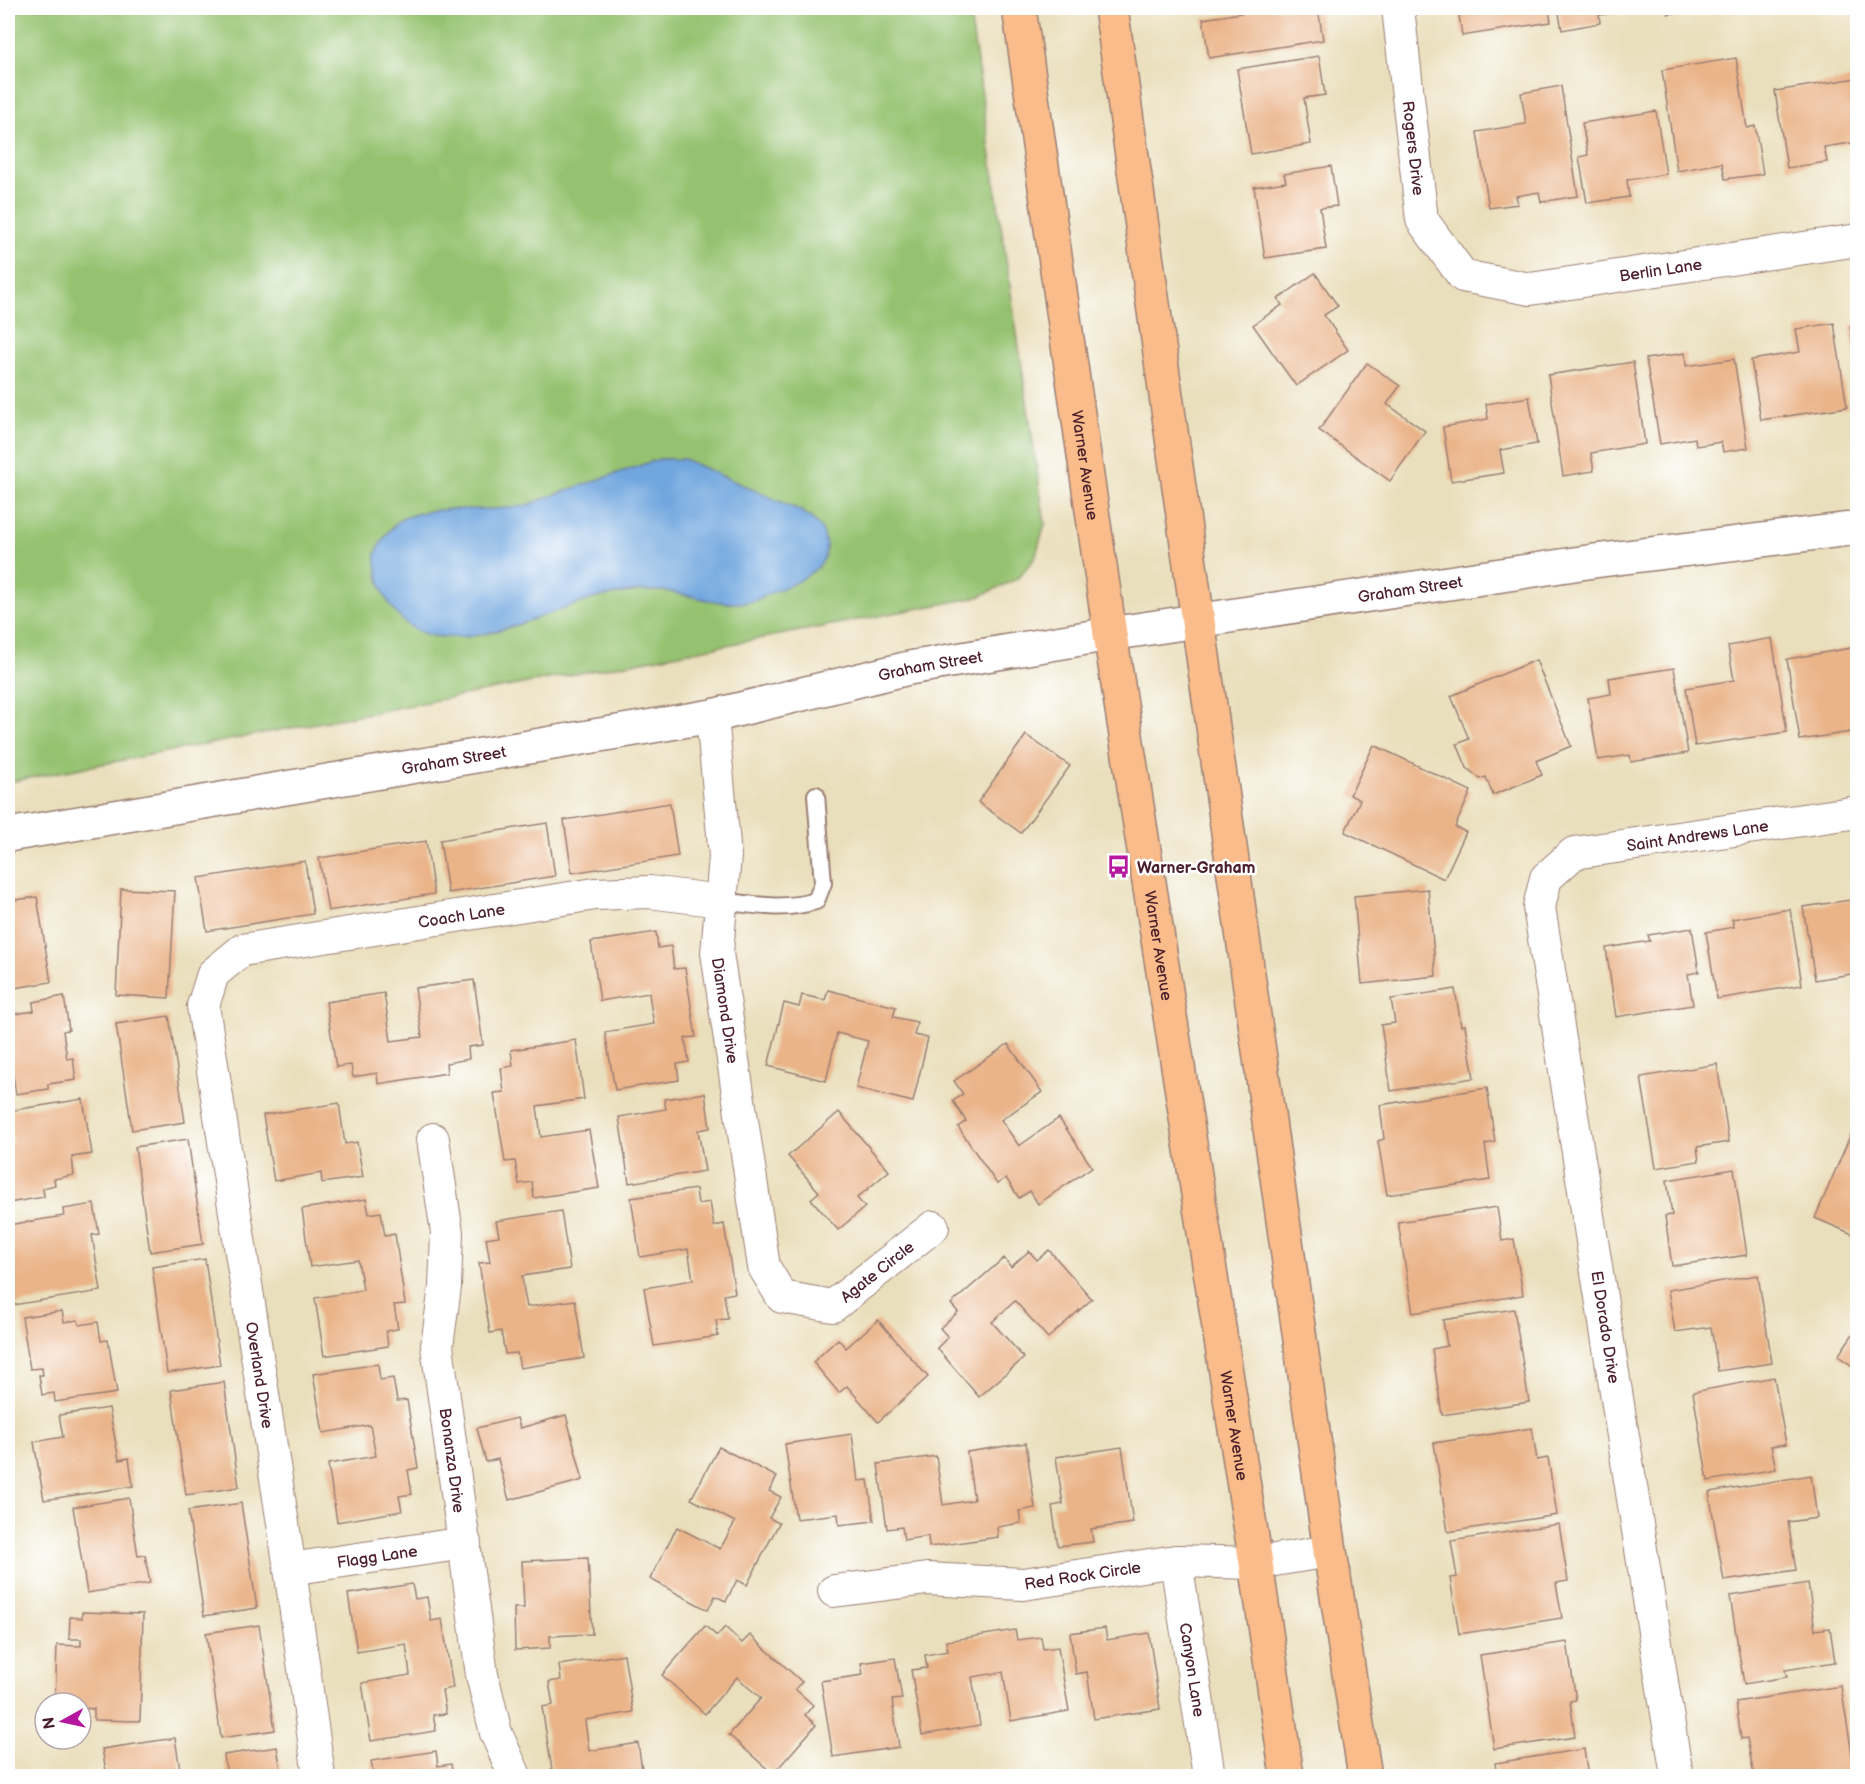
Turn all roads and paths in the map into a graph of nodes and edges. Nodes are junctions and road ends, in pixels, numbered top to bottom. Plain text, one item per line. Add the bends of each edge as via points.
1 (1019, 8) edge
2 (1111, 8) edge
3 (1398, 8) edge
4 (1857, 240) edge
5 (1463, 276) joint
6 (1857, 528) edge
7 (1198, 621) junction
8 (1110, 634) junction
9 (712, 716) junction
10 (816, 795) dead end
11 (1857, 812) edge
12 (8, 835) edge
13 (1546, 878) joint
14 (721, 901) junction
15 (213, 974) joint
16 (433, 1139) dead end
17 (933, 1227) dead end
18 (782, 1297) joint
19 (465, 1543) junction
20 (1330, 1551) junction
21 (1176, 1561) junction
22 (1256, 1563) junction
23 (290, 1569) junction
24 (834, 1591) dead end
25 (319, 1776) edge
26 (515, 1776) edge
27 (1209, 1776) edge
28 (1287, 1776) edge
29 (1365, 1776) edge
30 (1677, 1776) edge

1 - 8 main road, Warner Avenue
2 - 7 main road
3 - 5 street, Rogers Drive via 1422,220
4 - 5 street, Berlin Lane via 1530,289
6 - 7 street, Graham Street via 1594,561
7 - 8 street, Graham Street
7 - 20 main road
8 - 9 street, Graham Street via 909,668
8 - 22 main road, Warner Avenue
9 - 12 street, Graham Street
9 - 14 street, Diamond Drive via 725,856
10 - 14 lane via 822,883 816,901 777,908
11 - 13 street, Saint Andrews Lane via 1574,853
13 - 30 street, El Dorado Drive via 1539,907
14 - 15 street, Coach Lane via 649,892 595,894 242,950
14 - 18 street, Diamond Drive via 717,953 764,1267
15 - 23 street, Overland Drive via 203,1006
16 - 19 street, Bonanza Drive via 447,1233 437,1346
17 - 18 street, Agate Circle via 833,1306
19 - 23 street, Flagg Lane
19 - 26 street, Bonanza Drive via 482,1675 496,1733
20 - 22 street, Red Rock Circle
20 - 29 main road
21 - 22 street, Red Rock Circle
21 - 24 street, Red Rock Circle via 1023,1584 927,1579
21 - 27 street, Canyon Lane
22 - 28 main road, Warner Avenue
23 - 25 street, Overland Drive

